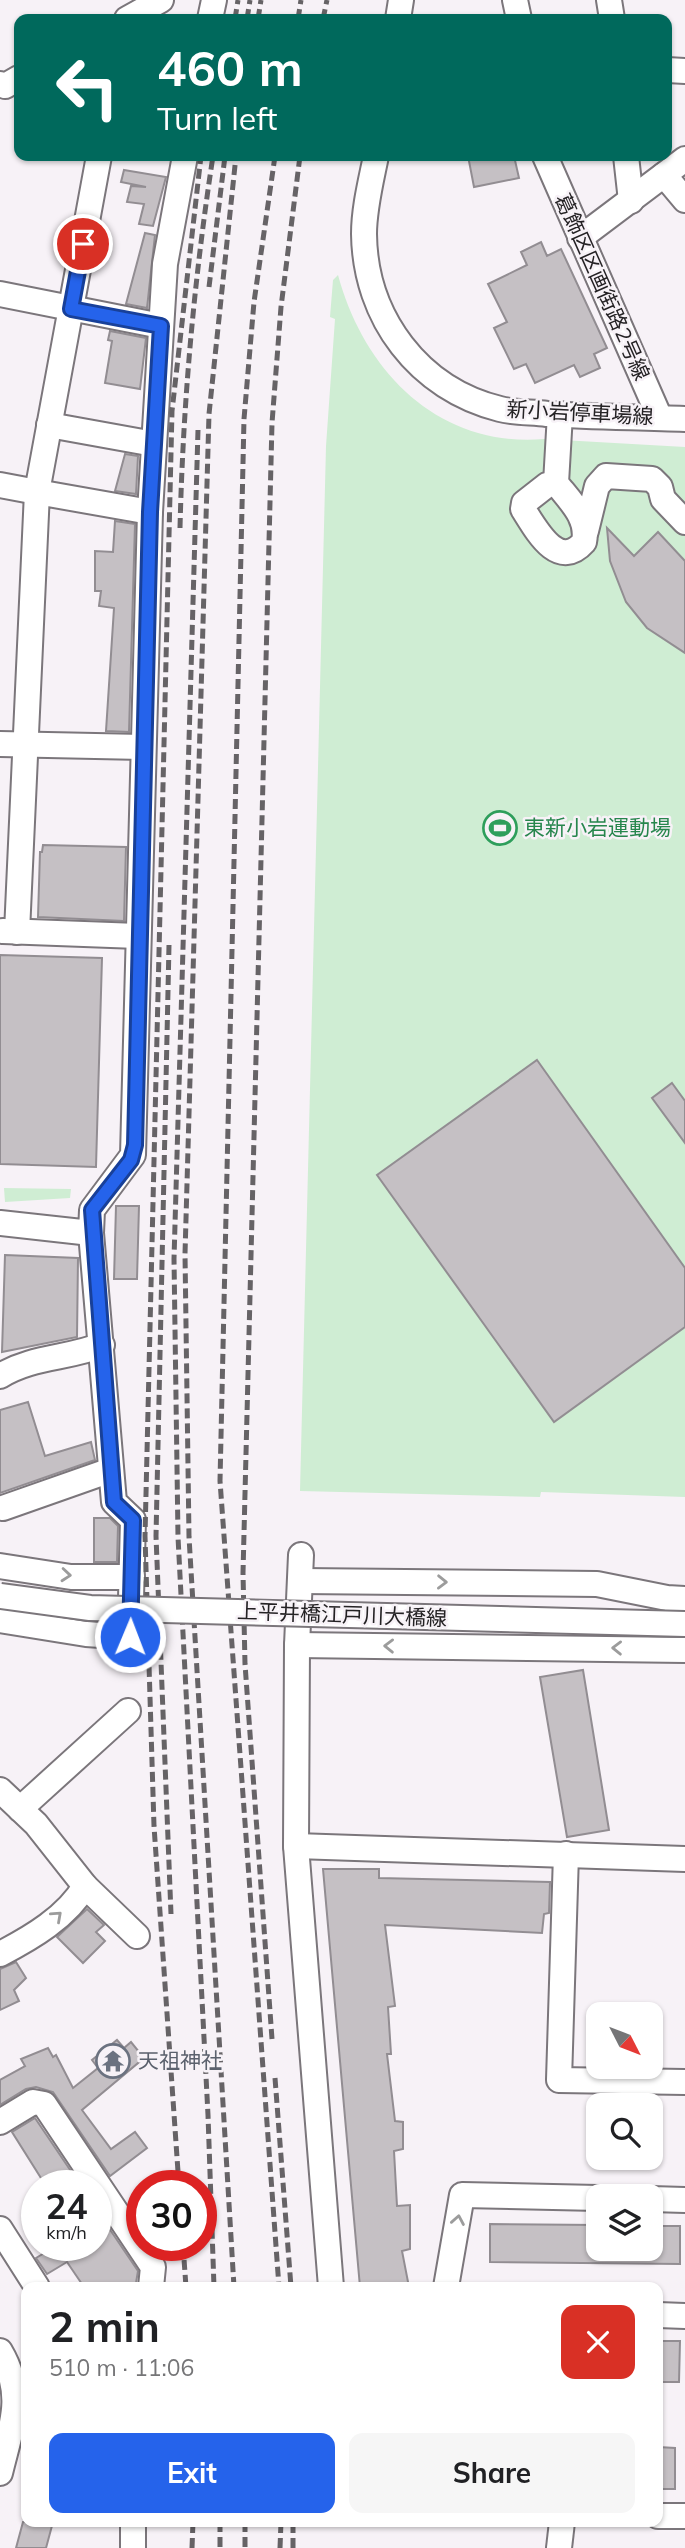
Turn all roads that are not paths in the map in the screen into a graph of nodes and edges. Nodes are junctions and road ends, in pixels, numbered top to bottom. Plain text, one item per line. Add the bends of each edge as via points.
1 (160, 0) edge
2 (136, 14) edge
3 (685, 159) edge
4 (98, 161) edge
5 (184, 161) edge
6 (375, 161) edge
7 (547, 161) edge
8 (627, 161) edge
9 (664, 175) junction
10 (685, 200) edge
11 (631, 201) junction
12 (580, 238) junction
13 (0, 294) edge
14 (71, 309) junction
15 (161, 326) junction
16 (560, 414) junction
17 (660, 418) junction
18 (685, 419) edge
19 (49, 425) junction
20 (154, 444) junction
21 (556, 483) junction
22 (0, 485) edge
23 (37, 492) junction
24 (150, 512) junction
25 (685, 522) edge
26 (586, 531) junction
27 (0, 744) edge
28 (25, 745) junction
29 (144, 747) junction
30 (8, 932) edge
31 (138, 936) junction
32 (0, 1223) edge
33 (91, 1233) junction
34 (102, 1345) junction
35 (0, 1376) edge
36 (111, 1470) junction
37 (3, 1508) dead end
38 (301, 1555) dead end
39 (0, 1566) edge
40 (132, 1577) junction
41 (301, 1581) junction
42 (0, 1596) edge
43 (676, 1599) edge
44 (0, 1620) edge
45 (685, 1624) edge
46 (297, 1645) junction
47 (674, 1650) edge
48 (128, 1711) dead end
49 (0, 1790) edge
50 (20, 1809) junction
51 (296, 1846) junction
52 (566, 1854) junction
53 (685, 1858) edge
54 (85, 1886) junction
55 (137, 1936) dead end
56 (0, 1954) edge
57 (685, 2082) edge
58 (0, 2122) edge
59 (586, 2198) edge
60 (663, 2199) edge
61 (685, 2200) edge
62 (3, 2239) edge
63 (33, 2282) edge
64 (152, 2282) edge
65 (331, 2282) edge
66 (447, 2282) edge
67 (663, 2315) edge
68 (685, 2316) edge
69 (0, 2351) edge
70 (20, 2417) edge
71 (0, 2473) edge
72 (663, 2516) edge
73 (685, 2516) edge
74 (133, 2527) edge
75 (561, 2527) edge
76 (132, 2548) edge
77 (559, 2548) edge

1 - 2 street
3 - 9 street
4 - 14 street
5 - 15 street via 164,264
6 - 16 street, 新小岩停車場線 via 365,251 372,287 397,342 443,385 473,400 501,410
7 - 12 street, 葛飾区区画街路2号線
8 - 11 street
9 - 10 street
9 - 11 street
11 - 12 street
12 - 17 street, 葛飾区区画街路2号線
13 - 14 street
14 - 15 street
14 - 19 street
15 - 20 street
16 - 17 street, 新小岩停車場線
16 - 21 street
17 - 18 street, 新小岩停車場線
19 - 20 street
19 - 23 street
20 - 24 street
21 - 26 street via 584,521
21 - 26 street via 524,503 523,509 561,555 578,549
22 - 23 street
23 - 24 street
23 - 28 street
24 - 29 street
25 - 26 street via 652,479 606,476 597,486
27 - 28 street
28 - 29 street
28 - 30 street
29 - 31 street
30 - 31 street
31 - 33 street via 134,1155 92,1210
32 - 33 street
33 - 34 street
34 - 35 street via 78,1355 21,1363
34 - 36 street
36 - 37 street
36 - 40 street via 114,1502 133,1520
38 - 41 street
39 -> 40 street via 71,1577
40 - 44 street via 130,1637
41 -> 43 street via 597,1584
41 - 46 street
42 - 45 street, 上平井橋江戸川大橋線, bridge via 90,1608
43 - 47 street
47 -> 46 street
46 - 51 street
48 - 50 street
49 - 50 street
50 - 54 street
51 - 52 street
51 - 65 street
52 - 53 street
52 - 57 street via 559,2080
54 - 55 street
56 -> 54 street via 39,1932
58 - 64 street via 33,2102 44,2104 153,2267
66 -> 59 street via 462,2195
60 - 61 street
62 - 63 street
67 - 68 street
69 - 70 street via 9,2366
70 - 71 street
72 - 73 street
74 - 76 street
75 - 77 street

